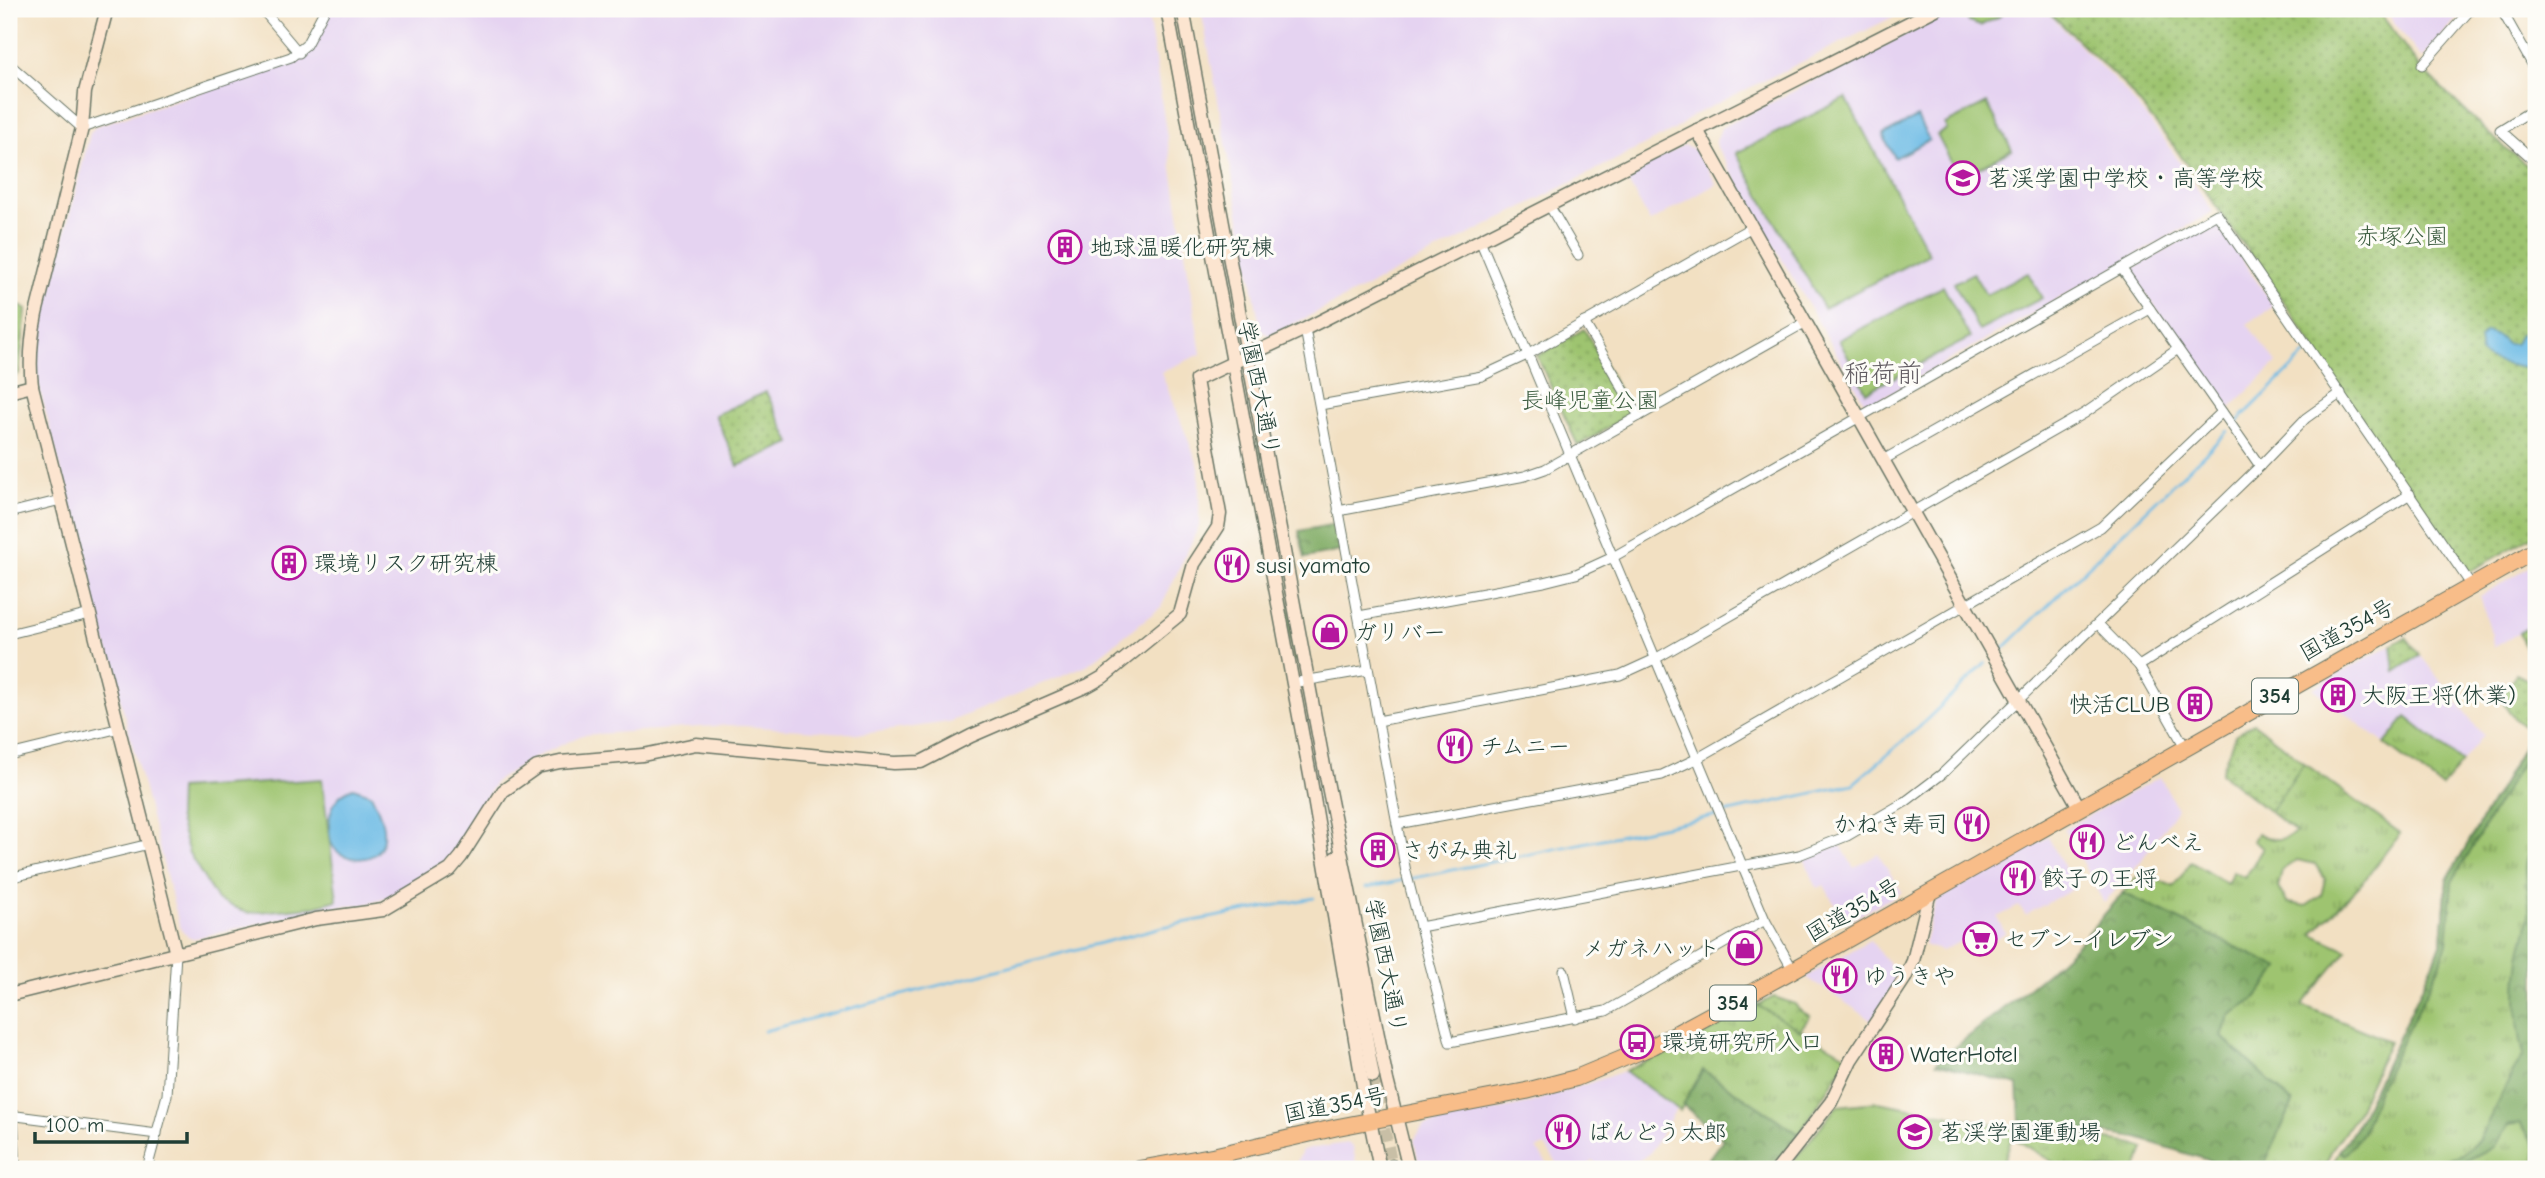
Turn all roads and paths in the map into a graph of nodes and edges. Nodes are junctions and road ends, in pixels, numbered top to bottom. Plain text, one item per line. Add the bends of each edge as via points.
1 (107, 9) edge
2 (262, 9) edge
3 (326, 9) edge
4 (1167, 9) edge
5 (1183, 9) edge
6 (1936, 9) edge
7 (2471, 9) edge
8 (2501, 9) edge
9 (299, 53) junction
10 (9, 64) edge
11 (2423, 65) dead end
12 (2536, 71) edge
13 (2536, 107) edge
14 (82, 128) junction
15 (1697, 130) junction
16 (2536, 163) edge
17 (1549, 205) junction
18 (1752, 227) junction
19 (1480, 240) junction
20 (1578, 255) dead end
21 (2122, 269) junction
22 (2150, 309) junction
23 (1584, 322) junction
24 (1806, 322) junction
25 (1305, 329) junction
26 (2178, 349) junction
27 (1527, 355) junction
28 (1247, 357) junction
29 (1233, 364) junction
30 (32, 387) junction
31 (9, 392) edge
32 (2341, 393) junction
33 (1320, 405) junction
34 (2222, 412) junction
35 (1639, 416) junction
36 (1859, 417) junction
37 (1570, 456) junction
38 (1884, 460) junction
39 (2260, 467) junction
40 (2410, 494) junction
41 (61, 500) junction
42 (1338, 511) junction
43 (1912, 511) junction
44 (9, 513) edge
45 (2536, 550) edge
46 (1613, 557) junction
47 (2472, 586) junction
48 (1965, 605) junction
49 (90, 614) junction
50 (1359, 616) junction
51 (2098, 624) junction
52 (9, 634) edge
53 (1655, 659) junction
54 (2139, 666) junction
55 (1368, 670) junction
56 (1308, 681) junction
57 (1292, 683) junction
58 (2019, 700) junction
59 (1378, 721) junction
60 (120, 727) junction
61 (2185, 747) junction
62 (9, 755) edge
63 (1698, 758) junction
64 (1325, 771) junction
65 (1310, 775) junction
66 (2079, 807) junction
67 (1397, 824) junction
68 (149, 844) junction
69 (1741, 865) junction
70 (9, 878) edge
71 (1930, 892) junction
72 (1341, 898) junction
73 (1765, 920) junction
74 (1420, 927) junction
75 (176, 954) junction
76 (1793, 970) junction
77 (1564, 971) dead end
78 (9, 995) edge
79 (1575, 1018) junction
80 (1373, 1076) tunnel mouth
81 (11, 1115) edge
82 (1395, 1116) junction
83 (1370, 1121) junction
84 (157, 1135) junction
85 (1388, 1168) edge
86 (16, 1169) edge
87 (147, 1169) edge
88 (1139, 1169) edge
89 (1409, 1169) edge
90 (1778, 1169) edge

1 - 14 street via 85,92
2 - 9 street
3 - 9 street
4 - 29 street, 学園西大通り
5 - 28 street, 学園西大通り
6 - 15 street
7 - 11 street
8 - 12 street
9 - 14 street
10 - 14 street
13 - 16 street via 2500,130
14 - 30 street via 30,345
15 - 17 street
15 - 18 street
17 - 19 street
17 - 20 street
18 - 23 street
18 - 24 street
19 - 25 street
19 - 27 street
21 - 22 street
21 - 32 street via 2217,214
21 - 36 street
22 - 26 street
22 - 38 street
23 - 27 street
23 - 35 street
24 - 35 street
24 - 36 street
25 - 28 street
25 - 33 street
26 - 34 street
26 - 43 street via 2085,414
27 - 33 street via 1482,376
27 - 37 street
28 - 29 street
28 - 56 street, 学園西大通り
29 - 57 street, 学園西大通り
29 - 75 street via 1196,380 1220,514 1218,527 1194,565 1180,614 1089,685 921,762 696,744 537,767 503,791 450,870 383,911 316,919
30 - 31 street
30 - 41 street
32 - 39 street via 2306,418
32 - 40 street
33 - 42 street
34 - 39 street
34 - 48 street via 2101,527
35 - 37 street
36 - 38 street
36 - 46 street
37 - 42 street via 1525,476
37 - 46 street
38 - 43 street
39 - 51 street
40 - 47 street
40 - 54 street
41 - 44 street
41 - 49 street
42 - 50 street
43 - 48 street
43 - 53 street
45 - 47 highway, 国道354号 / 354
46 - 50 street via 1544,582
46 - 53 street
47 - 61 highway, 国道354号 / 354
48 - 58 street
48 - 63 street
49 - 52 street
49 - 60 street
50 - 55 street
51 - 54 street
51 - 58 street
53 - 59 street via 1620,675 1589,682
53 - 63 street
54 - 61 street
55 - 56 street
55 - 59 street
56 - 57 street
56 - 64 street, 学園西大通り
57 - 65 street, 学園西大通り
58 - 66 street
58 - 69 street via 1942,774 1905,802 1818,849
59 - 67 street
60 - 62 street
60 - 68 street
61 - 66 highway, 国道354号 / 354
63 - 67 street via 1661,775
63 - 69 street
64 - 72 street, 学園西大通り
64 - 82 street, 学園西大通り
65 - 72 street, 学園西大通り
65 - 83 street, 学園西大通り
66 - 71 highway, 国道354号 / 354
67 - 74 street
68 - 70 street
68 - 75 street
69 - 73 street
69 - 74 street
71 - 76 highway, 国道354号 / 354
71 - 90 street via 1905,978 1831,1102
72 - 80 street, 学園西大通り
73 - 76 street
73 - 79 street via 1606,1011
74 - 79 street via 1450,1042
75 - 78 street
75 - 84 street via 167,1095
76 - 82 highway, 国道354号 / 354 via 1663,1041 1576,1078
77 - 79 street
81 - 84 street
81 - 86 street
82 - 83 highway, 国道354号 / 354
82 - 89 street, 学園西大通り
83 - 85 street, 学園西大通り
83 - 88 highway, 国道354号 / 354 via 1218,1159
84 - 87 street

